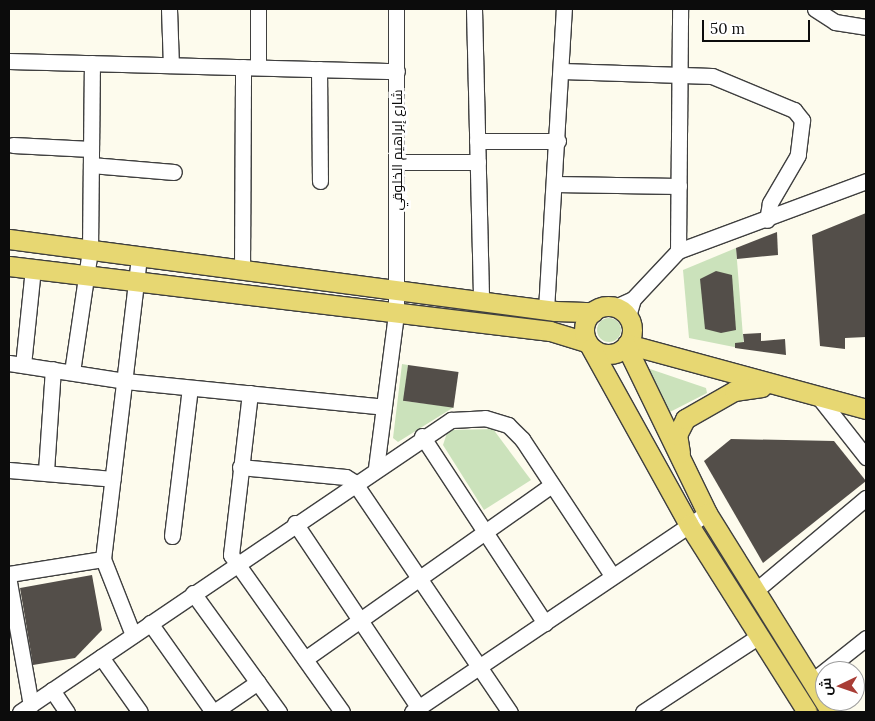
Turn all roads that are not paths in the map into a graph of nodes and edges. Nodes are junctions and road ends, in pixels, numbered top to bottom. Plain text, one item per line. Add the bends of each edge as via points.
1 (169, 9) edge
2 (258, 9) edge
3 (396, 9) edge
4 (474, 9) edge
5 (564, 9) edge
6 (680, 9) edge
7 (815, 9) edge
8 (866, 27) edge
9 (9, 61) edge
10 (92, 63) junction
11 (171, 65) junction
12 (250, 67) junction
13 (319, 68) junction
14 (562, 70) junction
15 (397, 71) junction
16 (680, 74) junction
17 (478, 141) junction
18 (558, 141) junction
19 (13, 144) dead end
20 (91, 149) junction
21 (397, 162) junction
22 (478, 162) junction
23 (91, 165) junction
24 (174, 172) dead end
25 (320, 181) dead end
26 (866, 181) edge
27 (554, 184) junction
28 (679, 186) junction
29 (767, 220) junction
30 (9, 239) edge
31 (90, 250) junction
32 (678, 251) junction
33 (139, 257) junction
34 (9, 266) edge
35 (34, 269) junction
36 (242, 270) junction
37 (89, 275) junction
38 (137, 281) junction
39 (397, 291) junction
40 (481, 301) junction
41 (546, 310) junction
42 (593, 312) junction
43 (627, 312) junction
44 (396, 313) junction
45 (589, 345) junction
46 (627, 345) junction
47 (684, 359) junction
48 (16, 364) edge
49 (53, 369) junction
50 (72, 372) junction
51 (125, 380) junction
52 (776, 387) junction
53 (190, 388) junction
54 (250, 393) junction
55 (821, 400) junction
56 (384, 407) junction
57 (866, 409) edge
58 (422, 436) junction
59 (866, 457) edge
60 (240, 467) junction
61 (376, 468) junction
62 (9, 470) edge
63 (46, 472) junction
64 (113, 479) junction
65 (690, 480) junction
66 (354, 482) junction
67 (552, 485) junction
68 (866, 498) edge
69 (707, 513) junction
70 (295, 523) junction
71 (689, 525) junction
72 (485, 532) junction
73 (172, 536) dead end
74 (103, 559) junction
75 (237, 563) junction
76 (9, 574) edge
77 (611, 574) junction
78 (419, 577) junction
79 (9, 582) edge
80 (754, 591) junction
81 (193, 593) junction
82 (361, 618) junction
83 (150, 623) junction
84 (545, 623) junction
85 (133, 635) junction
86 (758, 636) junction
87 (866, 638) edge
88 (101, 657) junction
89 (304, 659) junction
90 (481, 666) junction
91 (812, 681) junction
92 (258, 682) junction
93 (52, 690) junction
94 (26, 709) edge
95 (416, 710) edge
96 (67, 712) edge
97 (140, 712) edge
98 (214, 712) edge
99 (279, 712) edge
100 (342, 712) edge
101 (510, 712) edge
102 (643, 712) edge
103 (807, 712) edge
104 (831, 712) edge

1 - 11 street
2 - 12 street
3 - 15 street, شارع إبراهيم الخلوقي
4 - 17 street
5 - 14 street
6 - 16 street
7 - 8 street via 835,22
9 - 10 street
10 - 11 street
10 - 20 street
11 - 12 street
12 - 13 street
12 - 36 street
13 - 15 street
13 - 25 street
14 - 16 street
14 - 18 street
15 - 21 street, شارع إبراهيم الخلوقي
16 - 28 street
16 - 29 street via 729,80 780,101 802,120 798,154 770,203
17 - 18 street
17 - 22 street
18 - 27 street
19 - 20 street
20 - 23 street
21 - 22 street
21 - 39 street, شارع إبراهيم الخلوقي
22 - 40 street
23 - 24 street
23 - 31 street
26 - 29 street
27 - 28 street
27 - 41 street
28 - 32 street
29 - 32 street
30 - 31 main road
31 - 33 main road
31 - 37 street
32 - 43 street
33 - 36 main road
33 - 38 street
34 - 35 main road
35 - 37 main road
35 - 48 street
36 - 39 main road
37 - 38 main road
37 - 50 street
38 - 44 main road
38 - 51 street
39 - 40 main road
39 - 44 street, شارع إبراهيم الخلوقي
40 - 41 main road
41 - 42 main road
42 - 43 main road
42 - 45 main road via 585,322
43 - 46 main road
43 - 47 main road
44 - 45 main road via 550,332
44 - 56 street, شارع إبراهيم الخلوقي
45 - 46 main road via 605,354
45 - 71 main road
46 - 47 main road
46 - 65 main road
47 - 52 main road
48 - 49 street
49 - 50 street
49 - 63 street
50 - 51 street
51 - 53 street
51 - 64 street
52 - 55 main road
52 - 65 main road via 746,387 685,419 676,444
53 - 54 street
53 - 73 street
54 - 56 street
54 - 60 street
55 - 57 main road
55 - 59 street
56 - 61 street, شارع إبراهيم الخلوقي
58 - 61 street
58 - 67 street via 451,420 498,420 522,439
58 - 72 street
60 - 66 street via 346,477
60 - 75 street via 231,555
61 - 66 street
62 - 63 street
63 - 64 street
64 - 74 street
65 - 69 main road
66 - 70 street
66 - 78 street
67 - 72 street
67 - 77 street
68 - 80 street
69 - 71 street
69 - 80 main road
70 - 75 street
70 - 82 street
71 - 77 street
71 - 86 main road
72 - 78 street
72 - 84 street
74 - 76 street
74 - 85 street
75 - 81 street
75 - 89 street
77 - 84 street
78 - 82 street
78 - 90 street
79 - 94 street
80 - 91 main road
81 - 83 street
81 - 92 street
82 - 89 street
82 - 95 street
83 - 85 street
83 - 98 street
84 - 90 street
85 - 88 street
86 - 102 street
86 - 103 main road
87 - 91 street
88 - 93 street
88 - 97 street
89 - 100 street
90 - 95 street
90 - 101 street
91 - 104 main road
92 - 98 street
92 - 99 street
93 - 94 street
93 - 96 street

